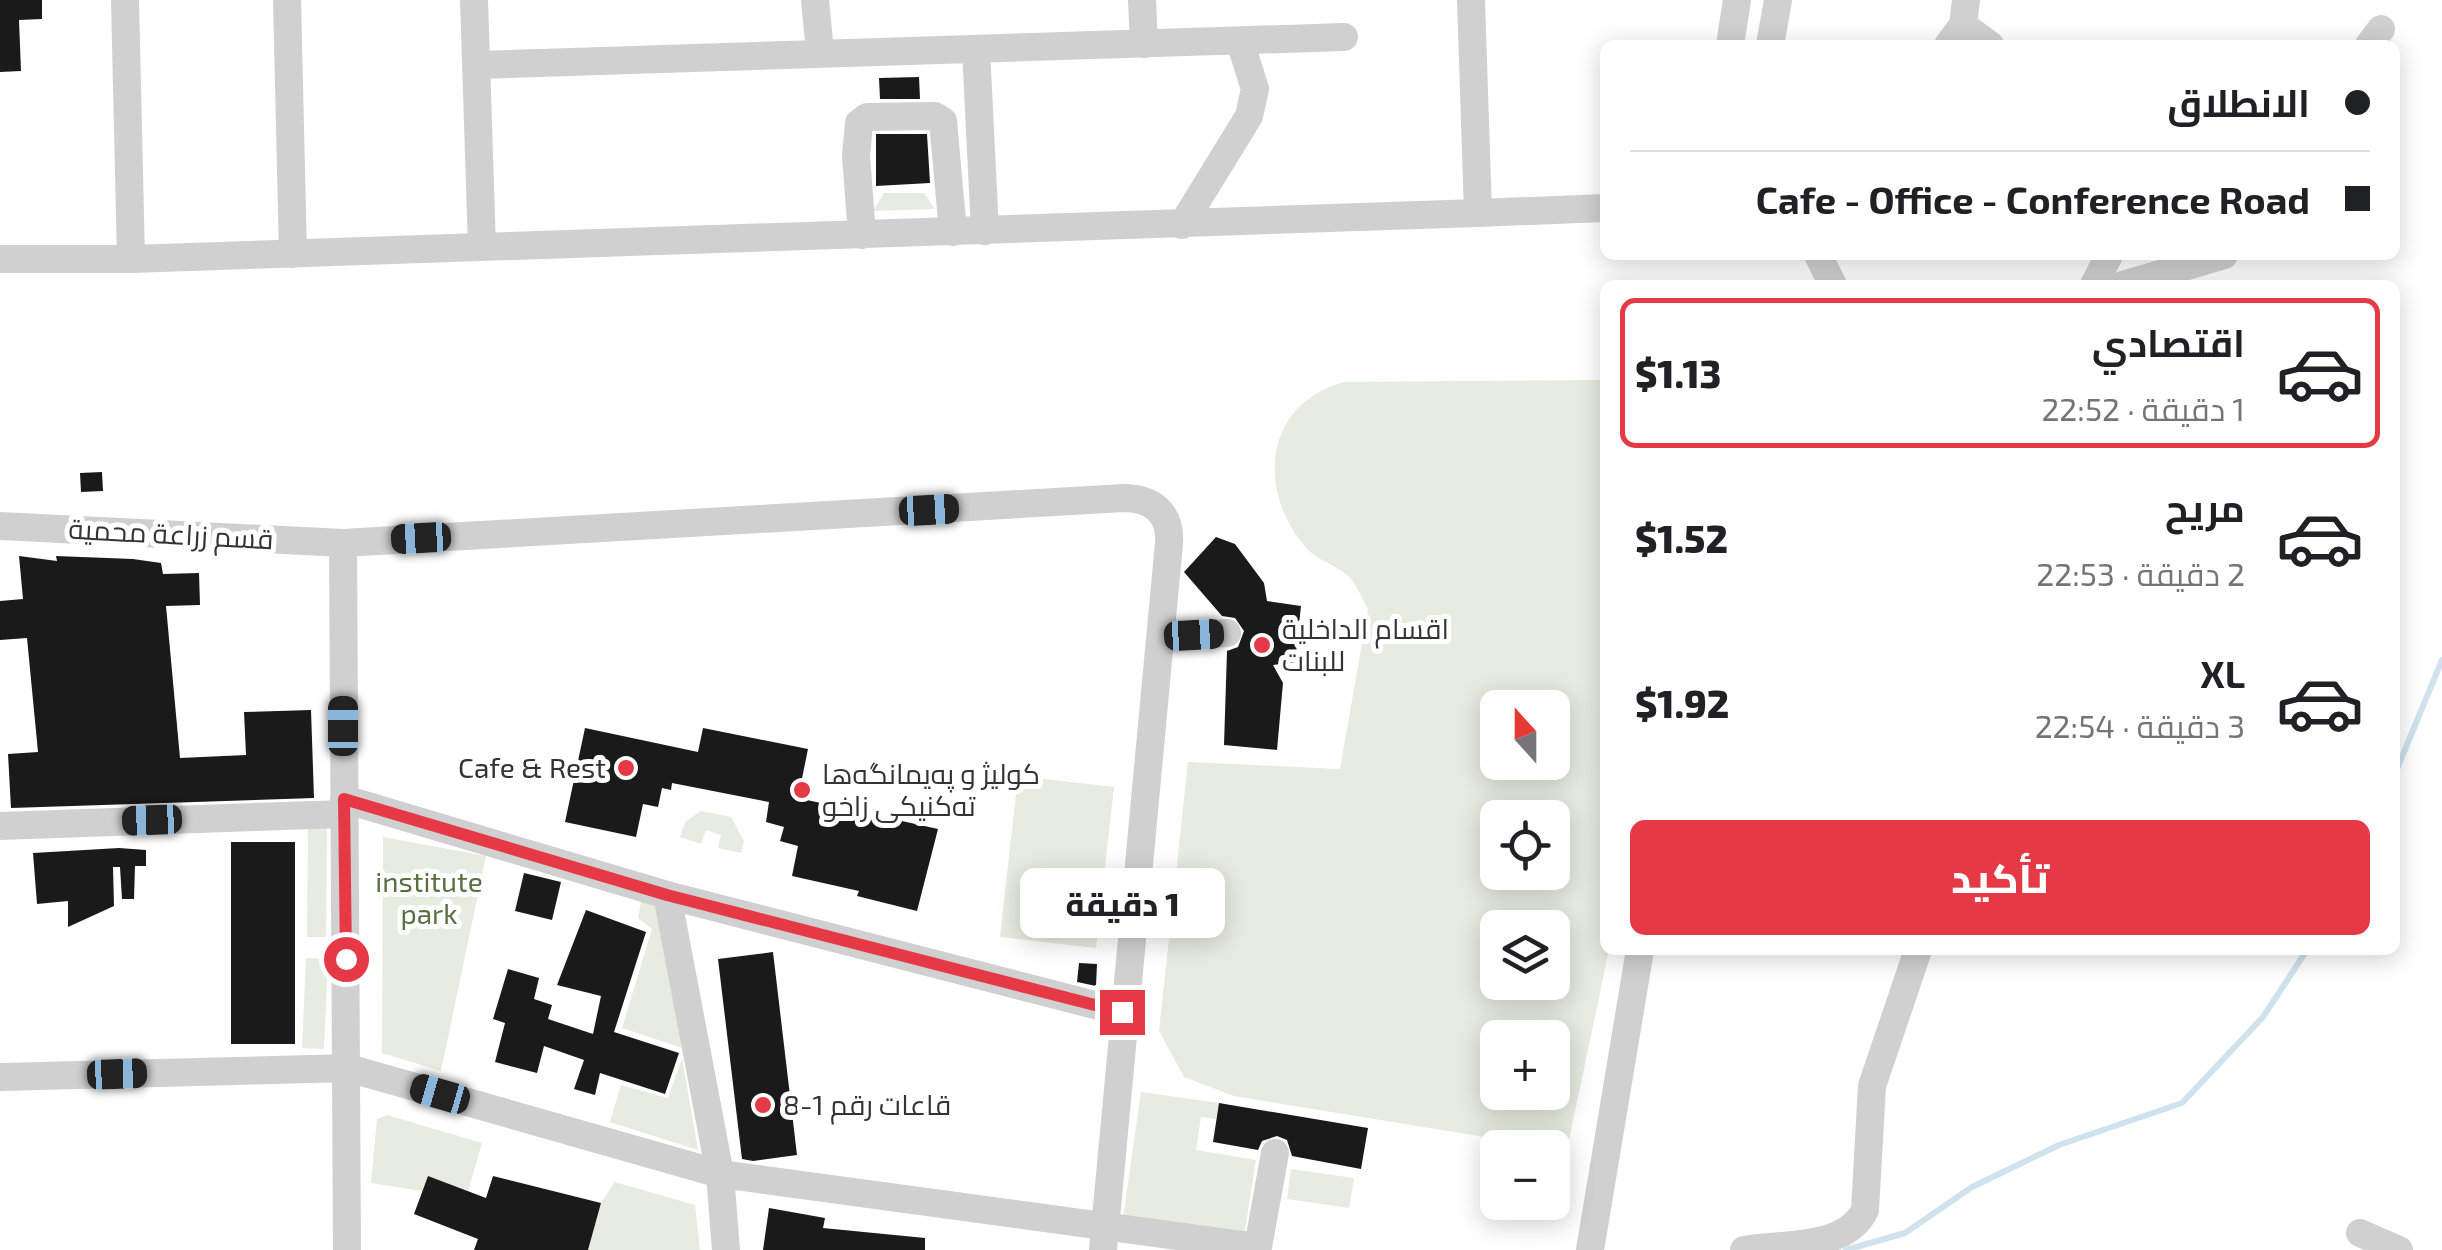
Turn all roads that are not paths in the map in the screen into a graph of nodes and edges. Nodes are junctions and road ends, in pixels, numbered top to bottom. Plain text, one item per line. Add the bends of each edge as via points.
1 (124, 0) edge
2 (287, 0) edge
3 (474, 0) edge
4 (815, 0) edge
5 (1142, 0) edge
6 (1472, 0) edge
7 (1737, 0) edge
8 (1778, 0) edge
9 (1959, 23) edge
10 (1344, 38) dead end
11 (1731, 40) edge
12 (1771, 40) edge
13 (1983, 40) edge
14 (1240, 41) junction
15 (1144, 44) junction
16 (976, 49) junction
17 (820, 52) junction
18 (477, 65) junction
19 (1600, 208) edge
20 (1478, 213) junction
21 (1182, 224) junction
22 (985, 231) junction
23 (953, 232) junction
24 (862, 235) junction
25 (482, 247) junction
26 (292, 254) junction
27 (0, 259) edge
28 (131, 259) junction
29 (2207, 260) edge
30 (2140, 280) edge
31 (0, 526) edge
32 (343, 543) junction
33 (1227, 633) dead end
34 (1161, 638) junction
35 (343, 806) junction
36 (0, 826) edge
37 (667, 895) junction
38 (1639, 955) edge
39 (1916, 955) edge
40 (1122, 1012) junction
41 (348, 1068) junction
42 (1, 1077) edge
43 (1275, 1153) dead end
44 (720, 1174) junction
45 (2360, 1233) dead end
46 (1104, 1239) edge
47 (347, 1250) edge
48 (726, 1250) edge
49 (1590, 1250) edge
50 (1744, 1250) edge
51 (2399, 1250) edge

1 - 28 street
2 - 26 street
3 - 18 street
4 - 17 street
5 - 15 street
6 - 20 street
7 - 11 street
8 - 12 street
9 - 13 street
10 - 14 street
14 - 15 street
14 - 21 street via 1255,89 1249,116
15 - 16 street
16 - 17 street
16 - 22 street
17 - 18 street
18 - 25 street
19 - 20 street
20 - 21 street
21 - 22 street
22 - 23 street
23 - 24 street
23 - 24 street via 943,121 866,117 859,122 856,156
24 - 25 street
25 - 26 street
26 - 28 street
27 - 28 street
29 - 30 street
31 - 32 street, قسم زراعة محمية
32 - 34 street, قسم زراعة محمية via 1137,498 1160,509 1170,532
32 - 35 street
33 - 34 street
34 - 40 street, قسم زراعة محمية
35 - 36 street
35 - 37 street
35 - 41 street
37 - 40 street
37 - 44 street
38 - 49 street
39 - 50 street via 1872,1086 1860,1221 1833,1239
40 - 46 street, قسم زراعة محمية
41 - 42 street
41 - 44 street
41 - 47 street
43 - 46 street via 1258,1247
44 - 46 street
44 - 48 street
45 - 51 street

